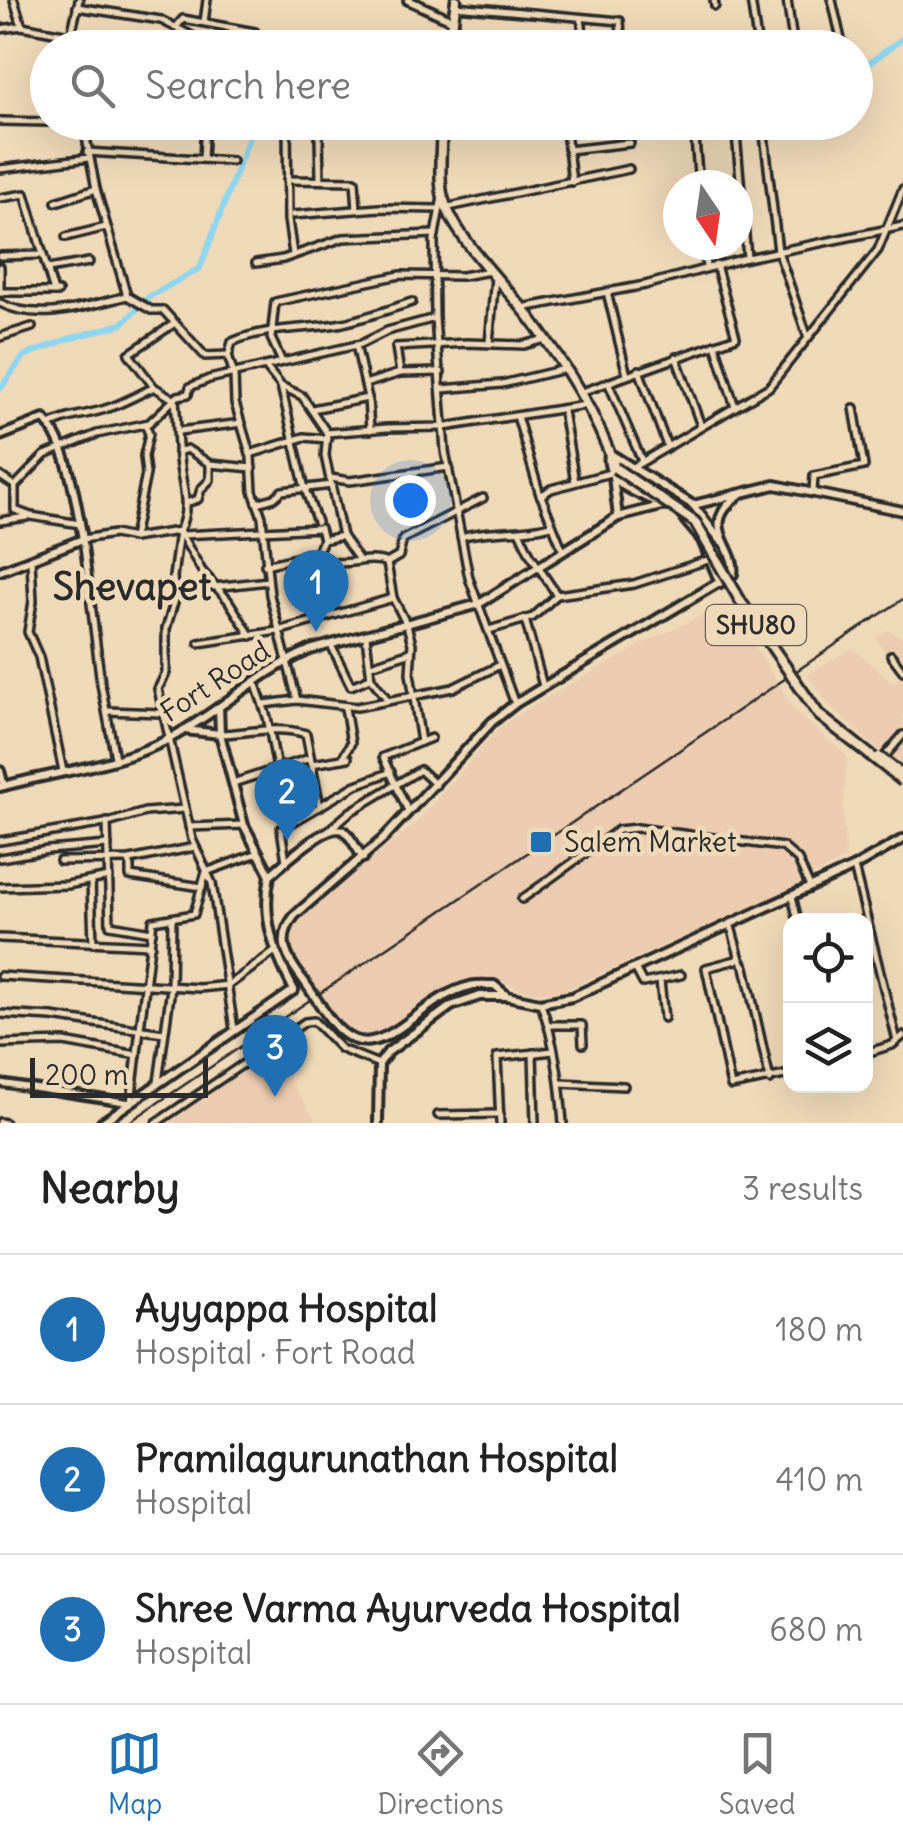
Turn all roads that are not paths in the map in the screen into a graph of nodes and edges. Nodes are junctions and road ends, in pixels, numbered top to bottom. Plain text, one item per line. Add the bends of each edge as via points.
1 (14, 0) edge
2 (207, 0) edge
3 (408, 0) edge
4 (751, 0) edge
5 (787, 0) edge
6 (832, 0) edge
7 (456, 3) edge
8 (78, 4) edge
9 (581, 18) junction
10 (454, 21) junction
11 (204, 23) junction
12 (22, 26) junction
13 (176, 27) junction
14 (0, 29) edge
15 (43, 30) edge
16 (70, 30) edge
17 (182, 30) edge
18 (244, 30) edge
19 (452, 30) edge
20 (583, 30) edge
21 (621, 30) edge
22 (755, 30) edge
23 (791, 30) edge
24 (839, 30) edge
25 (0, 121) edge
26 (30, 122) edge
27 (87, 140) edge
28 (204, 140) edge
29 (287, 140) edge
30 (319, 140) edge
31 (442, 140) edge
32 (567, 140) edge
33 (695, 140) edge
34 (737, 140) edge
35 (766, 140) edge
36 (630, 144) dead end
37 (568, 150) junction
38 (88, 155) junction
39 (203, 159) junction
40 (232, 161) dead end
41 (628, 169) dead end
42 (0, 170) edge
43 (698, 170) edge
44 (739, 170) edge
45 (287, 180) junction
46 (320, 180) junction
47 (572, 182) junction
48 (96, 189) junction
49 (903, 189) edge
50 (0, 198) edge
51 (56, 202) dead end
52 (444, 208) junction
53 (357, 209) junction
54 (293, 215) dead end
55 (903, 226) edge
56 (107, 227) junction
57 (887, 228) junction
58 (435, 234) junction
59 (66, 238) dead end
60 (778, 251) junction
61 (42, 255) junction
62 (0, 256) edge
63 (294, 256) junction
64 (753, 256) edge
65 (705, 260) edge
66 (737, 260) edge
67 (90, 262) dead end
68 (256, 264) dead end
69 (716, 266) junction
70 (0, 268) edge
71 (706, 268) junction
72 (47, 270) junction
73 (436, 274) junction
74 (493, 274) junction
75 (0, 292) edge
76 (607, 292) junction
77 (128, 296) junction
78 (412, 302) dead end
79 (0, 303) edge
80 (522, 308) junction
81 (435, 318) junction
82 (175, 323) junction
83 (32, 327) dead end
84 (271, 331) junction
85 (807, 335) junction
86 (0, 337) edge
87 (544, 339) junction
88 (489, 343) junction
89 (714, 344) junction
90 (356, 345) junction
91 (438, 345) junction
92 (228, 354) junction
93 (676, 357) junction
94 (282, 362) junction
95 (265, 366) junction
96 (565, 369) junction
97 (639, 370) junction
98 (440, 372) junction
99 (400, 374) junction
100 (627, 375) junction
101 (234, 376) junction
102 (608, 382) junction
103 (365, 384) junction
104 (280, 386) junction
105 (154, 387) junction
106 (442, 389) junction
107 (582, 392) junction
108 (368, 398) junction
109 (175, 400) junction
110 (589, 404) junction
111 (735, 406) junction
112 (854, 408) dead end
113 (312, 409) junction
114 (563, 410) junction
115 (517, 416) junction
116 (242, 423) junction
117 (145, 424) junction
118 (50, 425) junction
119 (701, 426) junction
120 (444, 428) junction
121 (370, 430) junction
122 (179, 431) junction
123 (0, 436) edge
124 (327, 436) junction
125 (292, 440) junction
126 (667, 446) junction
127 (62, 448) junction
128 (178, 452) junction
129 (609, 453) junction
130 (250, 454) junction
131 (642, 461) junction
132 (210, 464) junction
133 (252, 468) junction
134 (448, 468) junction
135 (630, 468) junction
136 (614, 471) junction
137 (0, 476) edge
138 (331, 482) junction
139 (575, 482) junction
140 (15, 486) junction
141 (305, 489) junction
142 (813, 492) junction
143 (739, 495) junction
144 (541, 496) junction
145 (483, 498) dead end
146 (186, 502) junction
147 (257, 503) junction
148 (666, 505) junction
149 (693, 505) junction
150 (903, 511) edge
151 (457, 512) junction
152 (31, 516) junction
153 (618, 517) junction
154 (0, 521) edge
155 (317, 522) dead end
156 (80, 524) junction
157 (551, 524) junction
158 (262, 529) junction
159 (520, 531) junction
160 (181, 533) junction
161 (342, 536) junction
162 (461, 537) junction
163 (133, 538) junction
164 (82, 540) junction
165 (323, 540) junction
166 (722, 542) junction
167 (317, 553) junction
168 (564, 553) junction
169 (31, 559) junction
170 (711, 559) junction
171 (359, 560) junction
172 (387, 563) junction
173 (265, 565) junction
174 (541, 568) junction
175 (0, 571) edge
176 (268, 581) junction
177 (720, 584) junction
178 (214, 587) junction
179 (557, 595) junction
180 (393, 598) junction
181 (480, 604) junction
182 (525, 619) junction
183 (407, 625) junction
184 (488, 630) junction
185 (278, 631) junction
186 (251, 636) junction
187 (366, 636) junction
188 (199, 642) dead end
189 (332, 645) junction
190 (411, 652) junction
191 (891, 654) dead end
192 (285, 661) junction
193 (371, 665) junction
194 (498, 666) junction
195 (903, 672) edge
196 (371, 678) junction
197 (255, 682) junction
198 (543, 686) junction
199 (412, 695) junction
200 (297, 700) junction
201 (387, 700) junction
202 (264, 704) junction
203 (514, 704) junction
204 (219, 707) junction
205 (346, 708) junction
206 (107, 711) junction
207 (161, 713) junction
208 (270, 729) junction
209 (184, 730) junction
210 (220, 734) junction
211 (903, 735) edge
212 (431, 738) dead end
213 (167, 740) junction
214 (421, 742) junction
215 (885, 756) dead end
216 (116, 758) junction
217 (310, 761) junction
218 (276, 768) junction
219 (0, 771) edge
220 (63, 771) junction
221 (391, 772) junction
222 (903, 778) edge
223 (234, 783) junction
224 (397, 784) junction
225 (436, 785) junction
226 (2, 786) edge
227 (320, 806) junction
228 (185, 809) junction
229 (409, 813) junction
230 (107, 822) junction
231 (244, 825) junction
232 (190, 828) junction
233 (329, 830) junction
234 (903, 839) edge
235 (0, 841) edge
236 (108, 845) junction
237 (195, 847) junction
238 (260, 852) junction
239 (0, 858) edge
240 (362, 858) junction
241 (130, 860) junction
242 (60, 861) dead end
243 (109, 861) junction
244 (286, 861) junction
245 (854, 868) junction
246 (206, 872) junction
247 (270, 875) junction
248 (109, 877) junction
249 (91, 881) junction
250 (202, 886) junction
251 (0, 887) edge
252 (810, 888) junction
253 (792, 896) junction
254 (522, 899) dead end
255 (796, 913) edge
256 (172, 918) junction
257 (730, 923) junction
258 (152, 932) junction
259 (0, 938) edge
260 (93, 944) junction
261 (151, 945) junction
262 (274, 952) junction
263 (740, 959) junction
264 (635, 968) junction
265 (681, 975) dead end
266 (0, 976) edge
267 (660, 980) junction
268 (229, 985) junction
269 (146, 986) junction
270 (171, 988) junction
271 (507, 996) junction
272 (540, 1002) junction
273 (0, 1014) edge
274 (664, 1018) dead end
275 (548, 1025) junction
276 (138, 1031) junction
277 (235, 1032) junction
278 (164, 1033) junction
279 (900, 1038) edge
280 (0, 1044) edge
281 (583, 1044) dead end
282 (873, 1049) edge
283 (554, 1051) junction
284 (532, 1053) junction
285 (137, 1055) junction
286 (379, 1064) junction
287 (783, 1076) edge
288 (770, 1080) junction
289 (0, 1083) edge
290 (560, 1083) junction
291 (158, 1086) junction
292 (624, 1086) dead end
293 (131, 1104) junction
294 (438, 1114) dead end
295 (500, 1114) junction
296 (101, 1123) edge
297 (156, 1123) edge
298 (378, 1123) edge
299 (500, 1123) edge
300 (535, 1123) edge
301 (563, 1123) edge

1 - 12 street
2 - 11 street
3 - 10 street
4 - 22 street
5 - 23 street
6 - 24 street
7 - 9 street
7 - 10 main road
8 - 13 street
8 - 16 street
9 - 20 street
9 - 21 street via 620,21
10 - 19 main road
11 - 13 street via 183,19
11 - 18 street
12 - 14 street
12 - 15 street
13 - 17 street
25 - 26 street
27 - 38 street
28 - 39 street
29 - 45 street
30 - 46 street
31 - 52 main road, SHU80
32 - 37 street
33 - 43 street
34 - 44 street
35 - 60 street
36 - 37 street
37 - 47 street
38 - 39 street
38 - 42 street
38 - 48 street
39 - 40 street
41 - 47 street
45 - 46 street
45 - 63 street
46 - 53 street via 355,181
47 - 52 street
48 - 51 street
48 - 56 street
49 - 57 street
50 - 61 street via 26,194
52 - 53 street
52 - 58 street
52 - 74 main road, SHU80
53 - 54 street
55 - 57 street
56 - 59 street
56 - 77 street
57 - 60 street
57 - 85 street via 878,250
58 - 63 street via 343,238
58 - 73 street
60 - 64 street
60 - 85 street
61 - 62 street
61 - 72 street
63 - 68 street
65 - 71 street
66 - 69 street
67 - 72 street
69 - 71 street
69 - 89 street via 736,338
70 - 75 street
71 - 76 street
72 - 75 street via 56,292
73 - 74 street
73 - 81 street
73 - 84 street via 400,274 274,302
74 - 80 main road, SHU80
74 - 88 street
76 - 80 street
76 - 100 street
77 - 79 street via 35,314
77 - 82 street via 163,310
78 - 84 street via 343,323
80 - 87 main road, SHU80
81 - 90 street
81 - 91 street
82 - 92 street via 205,356
82 - 105 street via 129,354
83 - 86 street
84 - 92 street via 232,342
84 - 94 street
85 - 111 street via 769,387
87 - 88 street
87 - 96 main road, SHU80
88 - 91 street
89 - 93 street
89 - 111 street
90 - 94 street
90 - 103 street
91 - 98 street
91 - 99 street via 396,347
92 - 101 street
93 - 97 street
93 - 119 street
94 - 95 street
95 - 101 street
95 - 104 street
96 - 106 street
96 - 107 main road, SHU80
97 - 100 street
97 - 126 street
98 - 99 street
98 - 106 street
99 - 103 street
100 - 102 street
101 - 109 street via 190,387
101 - 116 street
102 - 107 street
102 - 131 street
103 - 108 street
104 - 113 street
104 - 125 street
105 - 109 street
105 - 118 street
106 - 120 street
107 - 110 main road, SHU80
108 - 113 street
108 - 121 street
109 - 117 street
109 - 122 street
110 - 114 street
110 - 129 main road, SHU80
111 - 119 street
112 - 142 street via 864,466 814,476
113 - 124 street
114 - 115 street
114 - 139 street
115 - 120 street
115 - 144 street
116 - 122 street
116 - 130 street
117 - 127 street
117 - 163 street via 146,474
118 - 123 street via 35,420
118 - 127 street
119 - 126 street
120 - 121 street
120 - 134 street
121 - 124 street
122 - 128 street
124 - 125 street
124 - 138 street
125 - 130 street
125 - 141 street
126 - 131 street
127 - 140 street
127 - 156 street
128 - 132 street via 187,449
128 - 146 street
129 - 135 street
129 - 136 main road, SHU80
130 - 133 street
131 - 135 street
132 - 133 street
132 - 146 street via 210,480 198,500
133 - 147 street
134 - 138 street
134 - 151 street
135 - 149 street
136 - 139 street
136 - 148 street via 642,496
136 - 153 street
136 - 222 main road, SHU80, bridge via 698,518 823,712
137 - 140 street
138 - 141 street
138 - 161 street
139 - 144 street
140 - 152 street via 15,510
141 - 147 street
141 - 155 street
142 - 143 street via 775,485
142 - 150 street
143 - 149 street
143 - 166 street via 720,520
144 - 157 street
145 - 151 street
146 - 160 street
147 - 158 street
148 - 153 street, Fort Road
148 - 170 street via 689,522
149 - 166 street
151 - 162 street
151 - 172 street via 403,539 399,556
152 - 154 street
152 - 156 street
153 - 168 street, Fort Road
156 - 164 street
157 - 159 street
157 - 168 street
158 - 160 street
158 - 165 street via 320,528
158 - 173 street
159 - 162 street
159 - 174 street
160 - 163 street
160 - 178 street
160 - 207 street via 166,673 158,689
161 - 165 street
161 - 171 street
162 - 181 street
163 - 164 street
164 - 169 street
164 - 206 street
165 - 167 street
166 - 177 street via 736,570
167 - 171 street via 342,564
167 - 173 street
168 - 174 street, Fort Road
169 - 175 street
169 - 220 street via 28,632
170 - 177 street
170 - 179 street via 634,584
171 - 172 street
172 - 180 street
173 - 176 street
174 - 179 street
174 - 181 street, Fort Road
176 - 178 street
176 - 185 street
177 - 198 street
178 - 186 street
179 - 182 street
180 - 183 street
180 - 185 street
181 - 183 street, Fort Road
181 - 184 street
182 - 184 street
182 - 198 street
183 - 187 street, Fort Road
183 - 190 street
184 - 194 street
185 - 186 street
185 - 192 street
186 - 188 street
187 - 189 street, Fort Road
187 - 193 street
189 - 192 street, Fort Road
189 - 196 street via 351,686
190 - 193 street
190 - 199 street
191 - 195 street
192 - 197 street, Fort Road
192 - 200 street
193 - 196 street
194 - 199 street via 453,688
194 - 203 street
196 - 201 street
197 - 202 street
197 - 204 street, Fort Road
198 - 203 street
199 - 201 street
199 - 214 street
200 - 202 street
200 - 205 street
201 - 205 street
202 - 208 street
203 - 225 street
204 - 209 street, Fort Road
204 - 210 street
205 - 217 street via 351,743 345,759
206 - 207 street
206 - 216 street
207 - 213 street
208 - 210 street
208 - 217 street via 306,734
208 - 218 street
209 - 210 street
209 - 213 street, Fort Road
210 - 223 street
211 - 215 street
212 - 214 street
213 - 216 street, Fort Road
213 - 228 street
214 - 221 street via 383,757
216 - 220 street, Fort Road
217 - 218 street
217 - 227 street
218 - 223 street
219 - 226 street
220 - 226 street, Fort Road
221 - 224 street
221 - 227 street
223 - 231 street
224 - 225 street via 420,770
224 - 229 street
224 - 233 street
225 - 229 street
227 - 244 street via 280,830
228 - 230 street
228 - 232 street
229 - 240 street
230 - 235 street
230 - 236 street
231 - 232 street
231 - 238 street
232 - 237 street
233 - 240 street via 344,831
233 - 244 street
234 - 245 street
236 - 239 street
236 - 243 street
237 - 241 street
237 - 246 street
238 - 246 street
238 - 247 street
240 - 271 street, bridge via 295,915 283,941 288,960 336,1031 372,1042 469,986 494,985
241 - 243 street
241 - 250 street via 130,876
242 - 243 street
243 - 248 street
244 - 247 street
245 - 252 street
245 - 279 street
246 - 250 street
246 - 268 street
247 - 262 street via 264,902
248 - 249 street
248 - 258 street via 110,924
249 - 251 street
249 - 260 street
250 - 256 street via 194,914
252 - 253 street
252 - 254 street via 798,860 783,847 637,828 618,830
253 - 255 street
253 - 257 street
256 - 258 street via 154,921
256 - 270 street
257 - 263 street
257 - 264 street
258 - 261 street
259 - 260 street
260 - 261 street
261 - 269 street
262 - 268 street
262 - 277 street via 294,990
263 - 288 street
263 - 288 street via 706,968 731,1086
264 - 267 street via 643,983
264 - 272 street via 572,996
265 - 267 street
266 - 269 street
267 - 274 street
268 - 270 street
268 - 277 street
269 - 270 street
269 - 276 street
270 - 278 street
271 - 272 street
271 - 286 street via 451,1006
272 - 275 street
273 - 276 street
275 - 281 street via 582,1025
275 - 283 street
276 - 278 street
276 - 285 street
277 - 291 street
278 - 291 street
279 - 282 street
280 - 285 street via 64,1042
283 - 284 street
283 - 290 street
284 - 295 street via 497,1057
284 - 300 street
285 - 293 street
286 - 297 street via 341,1049 314,1021 305,1022
286 - 298 street
287 - 288 street
289 - 293 street
290 - 292 street
290 - 301 street
291 - 293 street
293 - 296 street
294 - 295 street
295 - 299 street

